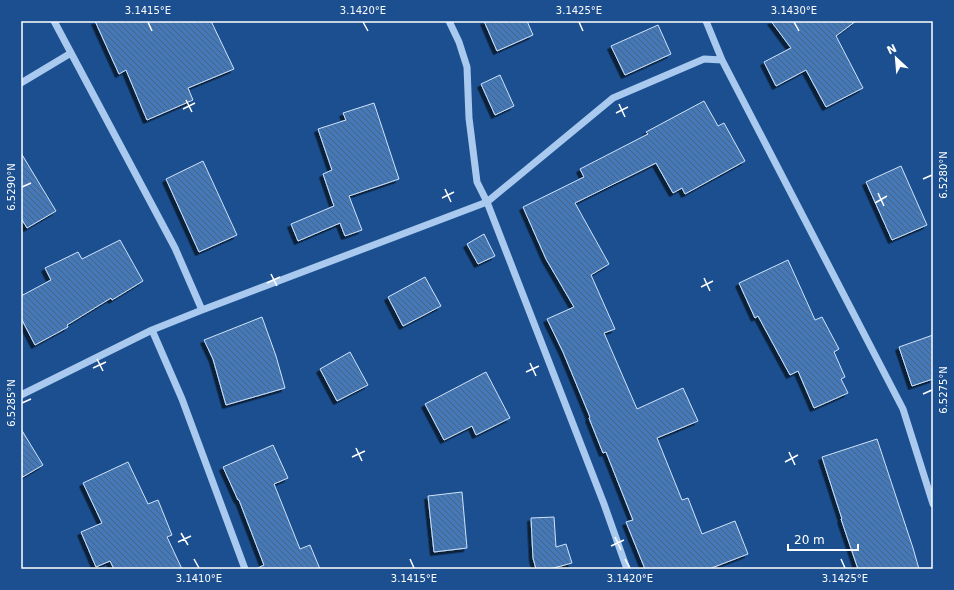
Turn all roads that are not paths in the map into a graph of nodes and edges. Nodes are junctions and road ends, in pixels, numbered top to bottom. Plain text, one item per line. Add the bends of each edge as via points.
1 (54, 21) edge
2 (449, 21) edge
3 (706, 21) edge
4 (72, 53) junction
5 (722, 60) junction
6 (21, 83) edge
7 (487, 202) junction
8 (202, 310) junction
9 (152, 330) junction
10 (21, 395) edge
11 (933, 504) edge
12 (245, 569) edge
13 (627, 569) edge

1 - 4 street
2 - 7 street via 467,67 476,182
3 - 5 street
4 - 6 street
4 - 8 street via 175,248
5 - 7 street via 704,59 612,98
5 - 11 street via 903,409
7 - 8 street
7 - 13 street
8 - 9 street
9 - 10 street
9 - 12 street via 182,399

